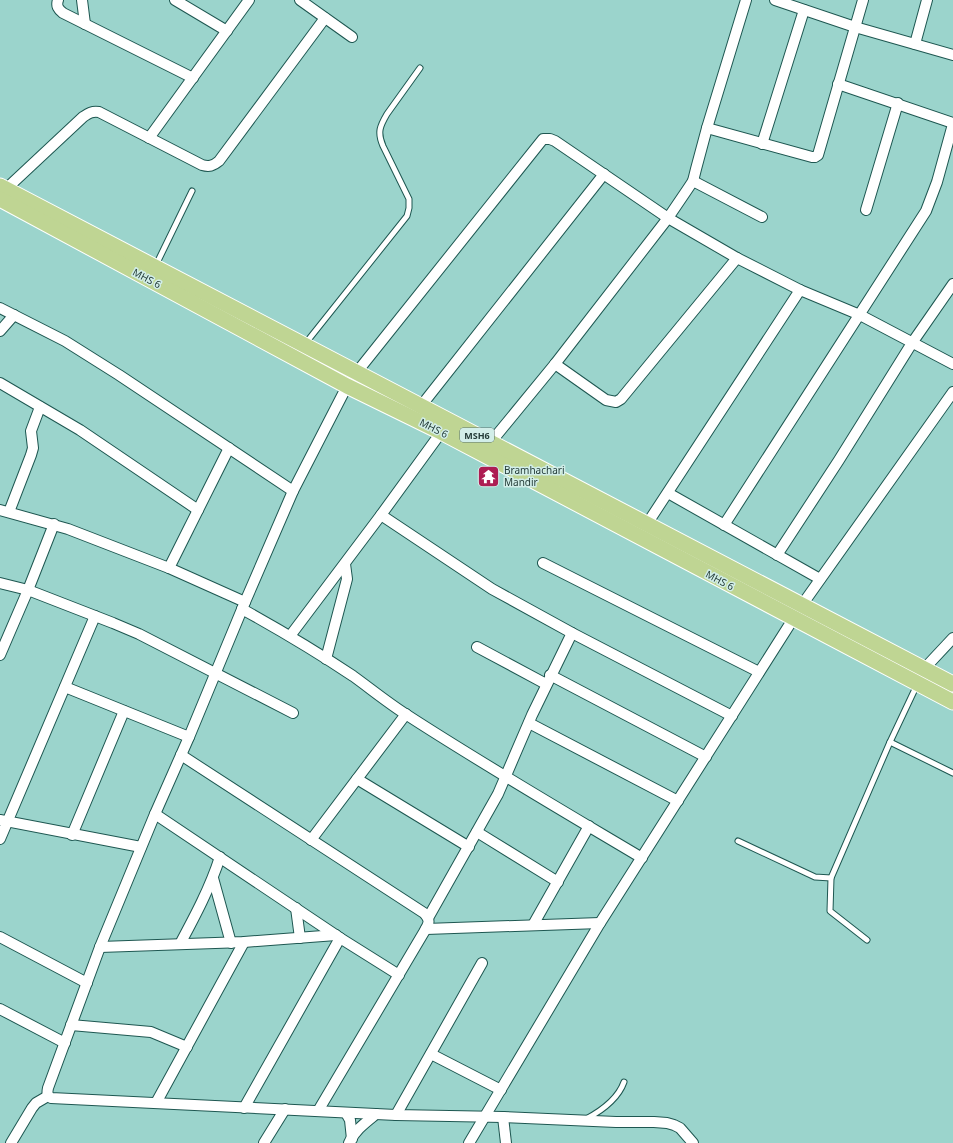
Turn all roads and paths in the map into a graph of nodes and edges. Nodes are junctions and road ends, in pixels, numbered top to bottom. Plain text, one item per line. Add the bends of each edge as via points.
1 (58, 0) edge
2 (82, 0) edge
3 (175, 0) edge
4 (249, 0) edge
5 (300, 0) edge
6 (746, 0) edge
7 (775, 0) edge
8 (863, 0) edge
9 (927, 0) edge
10 (804, 10) junction
11 (325, 18) junction
12 (85, 24) junction
13 (855, 27) junction
14 (227, 31) junction
15 (352, 37) dead end
16 (915, 44) junction
17 (953, 55) edge
18 (420, 68) dead end
19 (193, 78) junction
20 (838, 84) junction
21 (898, 104) junction
22 (953, 123) edge
23 (707, 128) junction
24 (149, 138) junction
25 (762, 144) junction
26 (604, 174) junction
27 (693, 181) junction
28 (2, 191) edge
29 (192, 191) dead end
30 (866, 210) dead end
31 (762, 217) dead end
32 (668, 218) junction
33 (737, 258) junction
34 (155, 267) junction
35 (953, 284) edge
36 (800, 290) junction
37 (0, 308) edge
38 (14, 315) junction
39 (860, 315) junction
40 (0, 331) edge
41 (912, 343) junction
42 (304, 345) junction
43 (555, 364) junction
44 (953, 364) edge
45 (357, 372) junction
46 (0, 383) edge
47 (347, 386) junction
48 (953, 392) edge
49 (421, 406) junction
50 (40, 407) junction
51 (445, 426) junction
52 (491, 442) junction
53 (229, 448) junction
54 (293, 491) junction
55 (668, 493) junction
56 (198, 510) junction
57 (4, 511) edge
58 (381, 516) junction
59 (54, 524) junction
60 (647, 524) junction
61 (724, 525) junction
62 (777, 555) junction
63 (543, 563) dead end
64 (345, 564) junction
65 (169, 568) junction
66 (820, 579) junction
67 (0, 583) edge
68 (28, 590) junction
69 (243, 605) junction
70 (802, 605) junction
71 (95, 616) junction
72 (794, 619) junction
73 (572, 633) junction
74 (290, 636) junction
75 (953, 638) edge
76 (477, 647) dead end
77 (0, 655) edge
78 (326, 659) junction
79 (924, 669) junction
80 (759, 672) junction
81 (215, 673) junction
82 (548, 679) junction
83 (918, 684) junction
84 (953, 684) edge
85 (65, 686) junction
86 (953, 702) edge
87 (124, 711) junction
88 (293, 713) dead end
89 (406, 714) junction
90 (732, 716) junction
91 (529, 723) junction
92 (189, 737) junction
93 (890, 742) junction
94 (181, 756) junction
95 (706, 757) junction
96 (953, 773) edge
97 (505, 777) junction
98 (357, 779) junction
99 (678, 801) junction
100 (155, 814) junction
101 (4, 821) edge
102 (589, 826) junction
103 (477, 832) junction
104 (72, 835) junction
105 (0, 839) edge
106 (311, 840) junction
107 (738, 841) dead end
108 (141, 847) junction
109 (469, 847) junction
110 (220, 857) junction
111 (642, 858) junction
112 (213, 878) junction
113 (831, 878) junction
114 (558, 882) junction
115 (296, 908) junction
116 (428, 918) junction
117 (600, 923) junction
118 (533, 926) junction
119 (426, 929) junction
120 (0, 937) edge
121 (338, 937) junction
122 (300, 938) junction
123 (867, 940) dead end
124 (244, 942) junction
125 (231, 943) junction
126 (180, 944) junction
127 (100, 947) junction
128 (482, 963) dead end
129 (399, 975) junction
130 (87, 983) junction
131 (0, 1009) edge
132 (71, 1025) junction
133 (65, 1043) junction
134 (187, 1047) junction
135 (431, 1054) junction
136 (624, 1082) dead end
137 (501, 1090) junction
138 (48, 1096) junction
139 (156, 1103) junction
140 (244, 1108) junction
141 (285, 1109) junction
142 (318, 1111) junction
143 (346, 1112) junction
144 (376, 1114) junction
145 (396, 1115) junction
146 (485, 1117) junction
147 (503, 1118) junction
148 (583, 1120) junction
149 (351, 1141) edge
150 (11, 1143) edge
151 (264, 1143) edge
152 (469, 1143) edge
153 (506, 1143) edge
154 (693, 1143) edge

1 - 12 street via 58,10
2 - 12 street
3 - 14 street
4 - 14 street
5 - 11 street
6 - 23 street
7 - 10 street
8 - 13 street
9 - 16 street
10 - 13 street
10 - 25 street
11 - 15 street
11 - 24 street via 214,165 202,165
12 - 19 street
13 - 16 street
13 - 20 street
14 - 19 street
16 - 17 street
18 - 42 lane via 387,114 379,131 383,146 409,199 406,216
19 - 24 street
20 - 21 street
20 - 25 street via 818,155 812,157
21 - 22 street
21 - 30 street
22 - 39 street via 937,182 926,211
23 - 25 street
23 - 27 street
24 - 28 street via 94,111 83,117
26 - 32 street
26 - 45 street via 555,141 543,140
26 - 49 street
27 - 31 street
27 - 32 street
28 - 34 main road, MSH6
28 - 47 main road, MHS 6
29 - 34 lane
32 - 33 street
32 - 43 street
33 - 36 street
33 - 43 street via 616,402 606,400
34 - 42 main road, MSH6
35 - 41 street
36 - 39 street
36 - 55 street
37 - 38 street
38 - 40 street
38 - 53 street via 65,341
39 - 41 street
39 - 61 street
41 - 44 street
41 - 62 street
42 - 45 main road, MSH6
43 - 52 street
45 - 47 street
45 - 49 main road, MSH6
46 - 50 street
47 - 51 main road, MHS 6
47 - 54 street
48 - 66 street
49 - 51 main road, MSH6
50 - 56 street via 80,430
50 - 57 street via 31,431 32,455
51 - 52 main road, MSH6
51 - 58 street
51 - 72 main road, MHS 6
52 - 60 main road, MSH6
53 - 54 street
53 - 56 street
54 - 69 street
55 - 60 street
55 - 61 street
56 - 65 street
57 - 59 street
58 - 64 street
58 - 73 street via 492,589
59 - 65 street
59 - 68 street
60 - 70 main road, MSH6
61 - 62 street
62 - 66 street
63 - 80 street
64 - 74 street
64 - 78 street via 347,583
65 - 69 street
66 - 70 street
67 - 68 street
68 - 71 street
68 - 77 street
69 - 74 street
69 - 81 street
70 - 72 street
70 - 79 main road, MSH6
71 - 81 street via 139,634
71 - 85 street
72 - 80 street
72 - 83 main road, MHS 6
73 - 82 street
73 - 90 street
74 - 78 street
75 - 79 street
76 - 82 street
78 - 89 street
79 - 83 lane
79 - 84 main road, MSH6
80 - 90 street
81 - 88 street
81 - 92 street
82 - 91 street
82 - 95 street
83 - 86 main road, MHS 6
83 - 93 lane
85 - 87 street
85 - 101 street
87 - 92 street
87 - 104 street
89 - 97 street
89 - 98 street
90 - 95 street
91 - 97 street
91 - 99 street
92 - 94 street
93 - 96 lane
93 - 113 lane
94 - 100 street
94 - 106 street
95 - 99 street
97 - 102 street
97 - 103 street
98 - 106 street
98 - 109 street
99 - 111 street
100 - 108 street
100 - 110 street
101 - 104 street
101 - 105 street
102 - 111 street
102 - 114 street
103 - 109 street
103 - 114 street
104 - 108 street
106 - 116 street via 424,912
107 - 113 lane via 815,877
108 - 127 street
109 - 116 street
110 - 112 street
110 - 115 street
111 - 117 street
112 - 125 street
112 - 126 street
113 - 123 lane via 830,911
114 - 118 street
115 - 121 street
115 - 122 street
116 - 119 street via 429,924
117 - 118 street
117 - 137 street
118 - 119 street
119 - 129 street
120 - 130 street
121 - 122 street
121 - 129 street
121 - 140 street
122 - 124 street
124 - 125 street
124 - 134 street
125 - 126 street
126 - 127 street
127 - 130 street
128 - 135 street
129 - 142 street
130 - 132 street
131 - 133 street
132 - 133 street
132 - 134 street via 151,1032
133 - 138 street via 48,1088
134 - 139 street
135 - 137 street
135 - 145 street
136 - 148 lane via 619,1092 608,1103
137 - 146 street
138 - 139 street
138 - 150 street via 32,1108
139 - 140 street
140 - 141 street
141 - 142 street
141 - 151 street
142 - 143 street
143 - 144 street
143 - 149 street via 350,1120
144 - 145 street
144 - 149 street via 361,1126
145 - 146 street
146 - 147 street
146 - 152 street
147 - 148 street
147 - 153 street
148 - 154 street via 667,1123 680,1128

